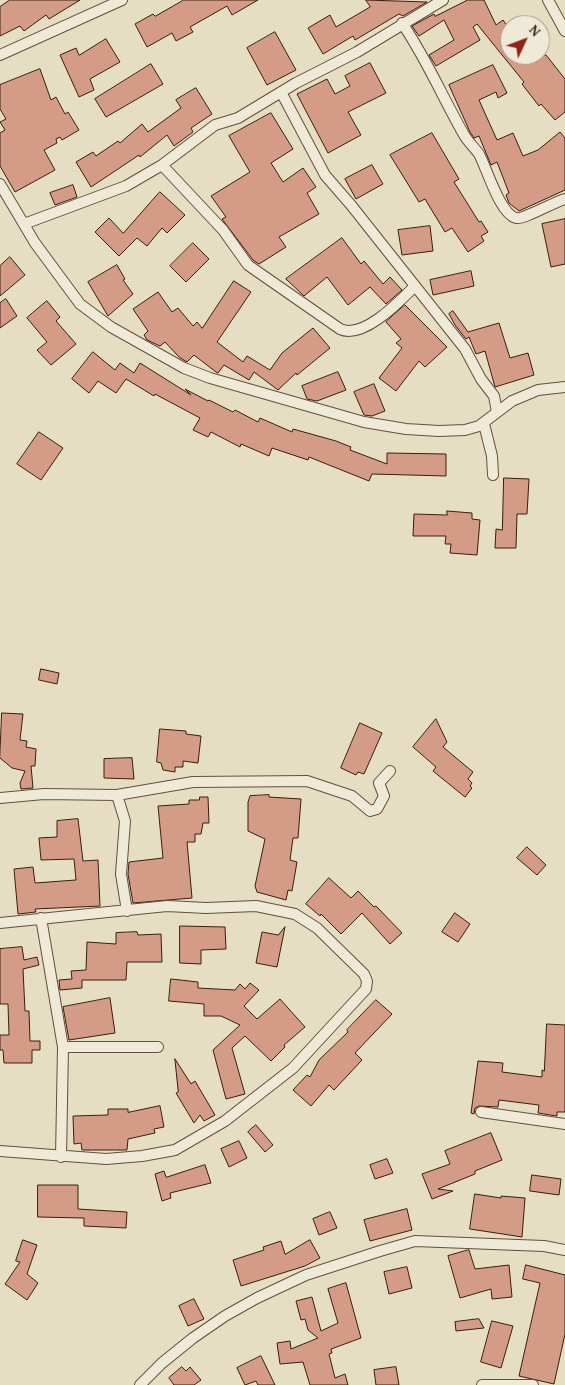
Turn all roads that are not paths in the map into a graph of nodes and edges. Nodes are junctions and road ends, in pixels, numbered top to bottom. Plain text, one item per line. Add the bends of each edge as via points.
1 (122, 0) edge
2 (443, 0) edge
3 (548, 0) edge
4 (402, 23) junction
5 (565, 31) edge
6 (0, 55) edge
7 (281, 92) junction
8 (162, 165) junction
9 (0, 184) edge
10 (565, 199) edge
11 (24, 224) junction
12 (415, 286) junction
13 (565, 387) edge
14 (494, 396) junction
15 (512, 401) junction
16 (497, 412) junction
17 (484, 424) junction
18 (493, 475) dead end
19 (390, 771) dead end
20 (117, 795) junction
21 (0, 798) edge
22 (127, 911) junction
23 (41, 918) junction
24 (0, 923) edge
25 (63, 1047) junction
26 (158, 1047) dead end
27 (481, 1112) dead end
28 (565, 1124) edge
29 (0, 1151) edge
30 (61, 1156) junction
31 (565, 1250) edge
32 (140, 1385) edge
33 (482, 1385) edge
34 (533, 1385) edge

1 - 6 street
2 - 4 street
3 - 5 street
4 - 7 street via 357,52
4 - 10 street via 420,50 464,135 478,154 506,210 514,218 522,219
7 - 8 street via 238,118 215,125
7 - 12 street via 326,175
8 - 11 street via 126,186
8 - 12 street via 223,230 248,265 340,329 350,331 376,320
9 - 11 street
11 - 17 street via 80,304 111,327 184,368 364,422 439,431 465,430
12 - 14 street via 465,349
13 - 15 street via 538,390
14 - 15 street
14 - 16 street
15 - 16 street
16 - 17 street
17 - 18 street
19 - 20 street via 380,783 384,796 377,809 370,811 352,796 307,781 193,782
20 - 21 street via 44,794
20 - 22 street via 125,821 121,874
22 - 23 street
22 - 30 street via 168,906 256,906 295,914 317,928 364,974 366,989 292,1068 225,1121 175,1150 106,1159
23 - 24 street
23 - 25 street
25 - 26 street
25 - 30 street
27 - 28 street
29 - 30 street
31 - 32 street via 544,1246 415,1240 380,1251 306,1275 257,1298 193,1338
33 - 34 street

